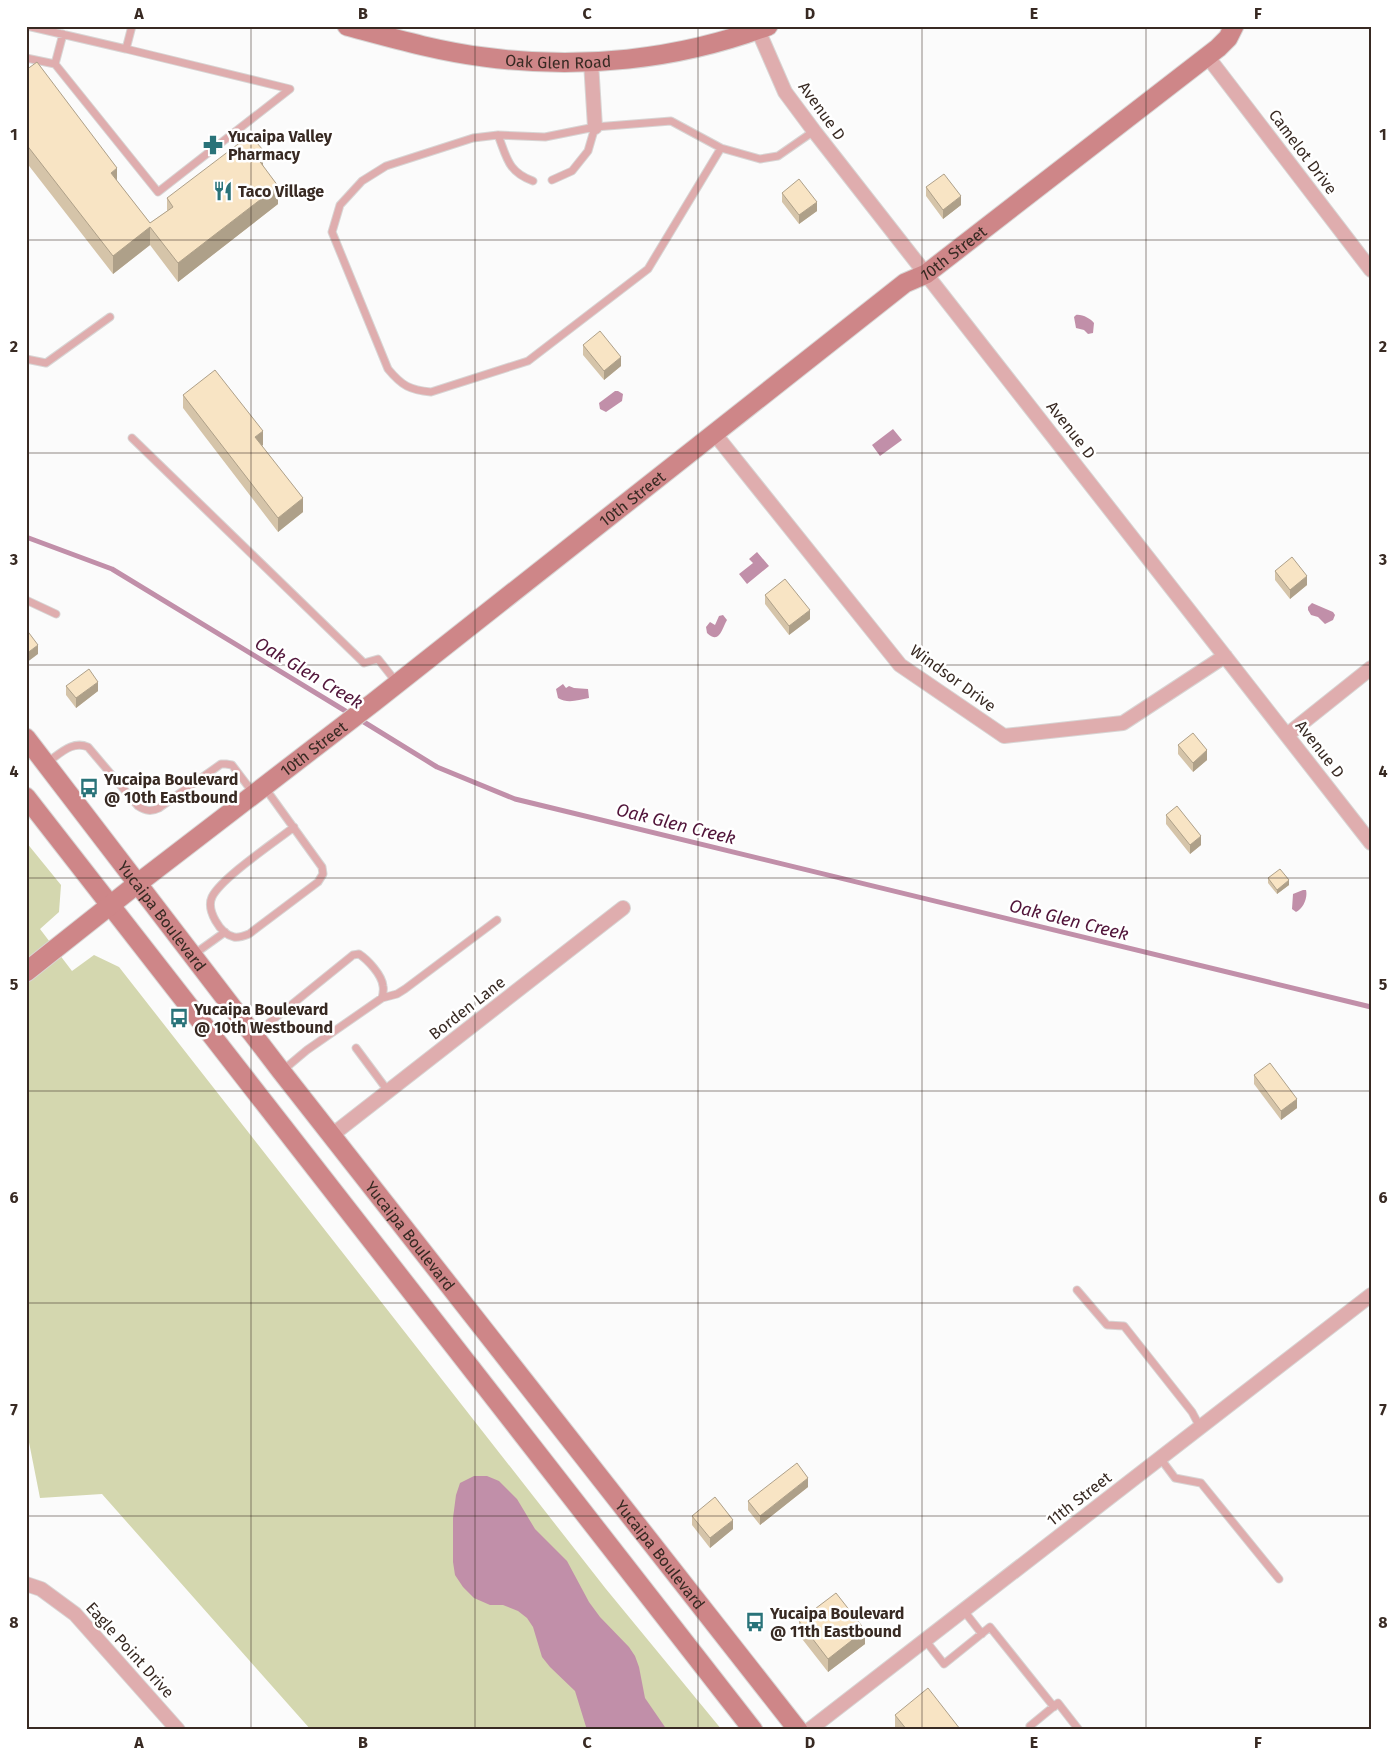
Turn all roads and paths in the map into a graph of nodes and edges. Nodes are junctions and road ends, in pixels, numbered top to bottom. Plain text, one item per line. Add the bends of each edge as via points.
1 (27, 26) edge
2 (132, 26) edge
3 (347, 26) edge
4 (1234, 26) edge
5 (763, 28) edge
6 (393, 32) edge
7 (63, 34) junction
8 (126, 49) junction
9 (1207, 56) junction
10 (26, 58) edge
11 (591, 62) junction
12 (55, 64) junction
13 (595, 127) junction
14 (814, 131) junction
15 (498, 135) junction
16 (721, 148) junction
17 (552, 180) dead end
18 (533, 181) dead end
19 (1371, 270) edge
20 (926, 274) junction
21 (110, 317) dead end
22 (26, 359) edge
23 (714, 433) junction
24 (132, 438) dead end
25 (26, 600) edge
26 (56, 614) dead end
27 (1225, 656) junction
28 (1371, 668) edge
29 (397, 684) junction
30 (1287, 735) junction
31 (26, 738) edge
32 (46, 764) junction
33 (259, 790) junction
34 (26, 797) edge
35 (294, 827) junction
36 (1371, 843) edge
37 (137, 884) junction
38 (111, 904) junction
39 (623, 908) dead end
40 (497, 920) dead end
41 (225, 932) junction
42 (192, 956) junction
43 (26, 972) edge
44 (382, 998) junction
45 (254, 1035) junction
46 (356, 1048) dead end
47 (282, 1071) junction
48 (388, 1091) junction
49 (332, 1135) junction
50 (1078, 1290) dead end
51 (1371, 1295) edge
52 (1200, 1427) junction
53 (1160, 1458) junction
54 (1278, 1579) dead end
55 (26, 1584) edge
56 (964, 1610) junction
57 (982, 1634) junction
58 (925, 1640) junction
59 (1054, 1706) junction
60 (178, 1730) edge
61 (753, 1730) edge
62 (798, 1730) edge
63 (809, 1730) edge
64 (1033, 1730) edge
65 (1079, 1730) edge

1 - 7 lane
2 - 8 lane
3 - 6 main road, Oak Glen Road
4 - 9 main road, 10th Street via 1228,38
5 - 11 main road, Oak Glen Road via 685,50
5 - 14 street, Avenue D via 785,92
6 - 11 main road, Oak Glen Road via 447,51 484,57
7 - 8 lane
7 - 12 lane
8 - 12 lane via 290,89 158,192
9 - 19 street, Camelot Drive
9 - 20 main road, 10th Street
10 - 12 lane
11 - 13 street
13 - 15 lane via 545,137
13 - 16 lane via 671,121
13 - 17 lane via 588,152 572,171
14 - 16 lane via 778,156 760,159
14 - 20 street, Avenue D
15 - 16 lane via 473,138 386,166 362,181 340,205 332,232 380,352 398,380 416,390 431,392 528,361 648,269
15 - 18 lane via 509,163 519,176
20 - 23 main road, 10th Street via 905,284
20 - 27 street, Avenue D
21 - 22 lane via 46,363
23 - 27 street, Windsor Drive via 900,665 1004,736 1123,723
23 - 29 main road, 10th Street
24 - 29 lane via 364,663 378,659
25 - 26 lane
27 - 30 street, Avenue D
28 - 30 street
29 - 33 main road, 10th Street
30 - 36 street, Avenue D
31 - 32 main road, Yucaipa Boulevard
32 - 33 lane via 74,745 88,747 144,811 160,808 221,764 232,766
32 - 37 main road, Yucaipa Boulevard
33 - 35 lane
33 - 37 main road, 10th Street
34 - 38 main road, Yucaipa Boulevard
35 - 41 lane via 222,883 211,898 211,909
35 - 41 lane via 322,867 323,874 318,882 249,934 241,937
37 - 38 main road, 10th Street
37 - 42 main road, Yucaipa Boulevard
38 - 43 main road, 10th Street
38 - 61 main road, Yucaipa Boulevard
39 - 48 street, Borden Lane
40 - 44 lane via 405,989
41 - 42 lane
42 - 45 main road, Yucaipa Boulevard
44 - 45 lane via 382,979 364,957 353,955
44 - 47 lane
45 - 47 main road, Yucaipa Boulevard
46 - 48 lane
47 - 49 main road, Yucaipa Boulevard
48 - 49 street, Borden Lane
49 - 62 main road, Yucaipa Boulevard
50 - 52 lane via 1107,1325 1124,1326 1192,1412
51 - 52 street, 11th Street
52 - 53 street, 11th Street
53 - 54 lane via 1175,1478 1201,1483
53 - 56 street, 11th Street
55 - 60 street, Eagle Point Drive via 41,1589 75,1614
56 - 57 lane
56 - 58 street, 11th Street
57 - 58 lane via 944,1664
57 - 59 lane via 990,1627
58 - 63 street, 11th Street
59 - 64 lane via 1030,1726
59 - 65 lane via 1058,1703

